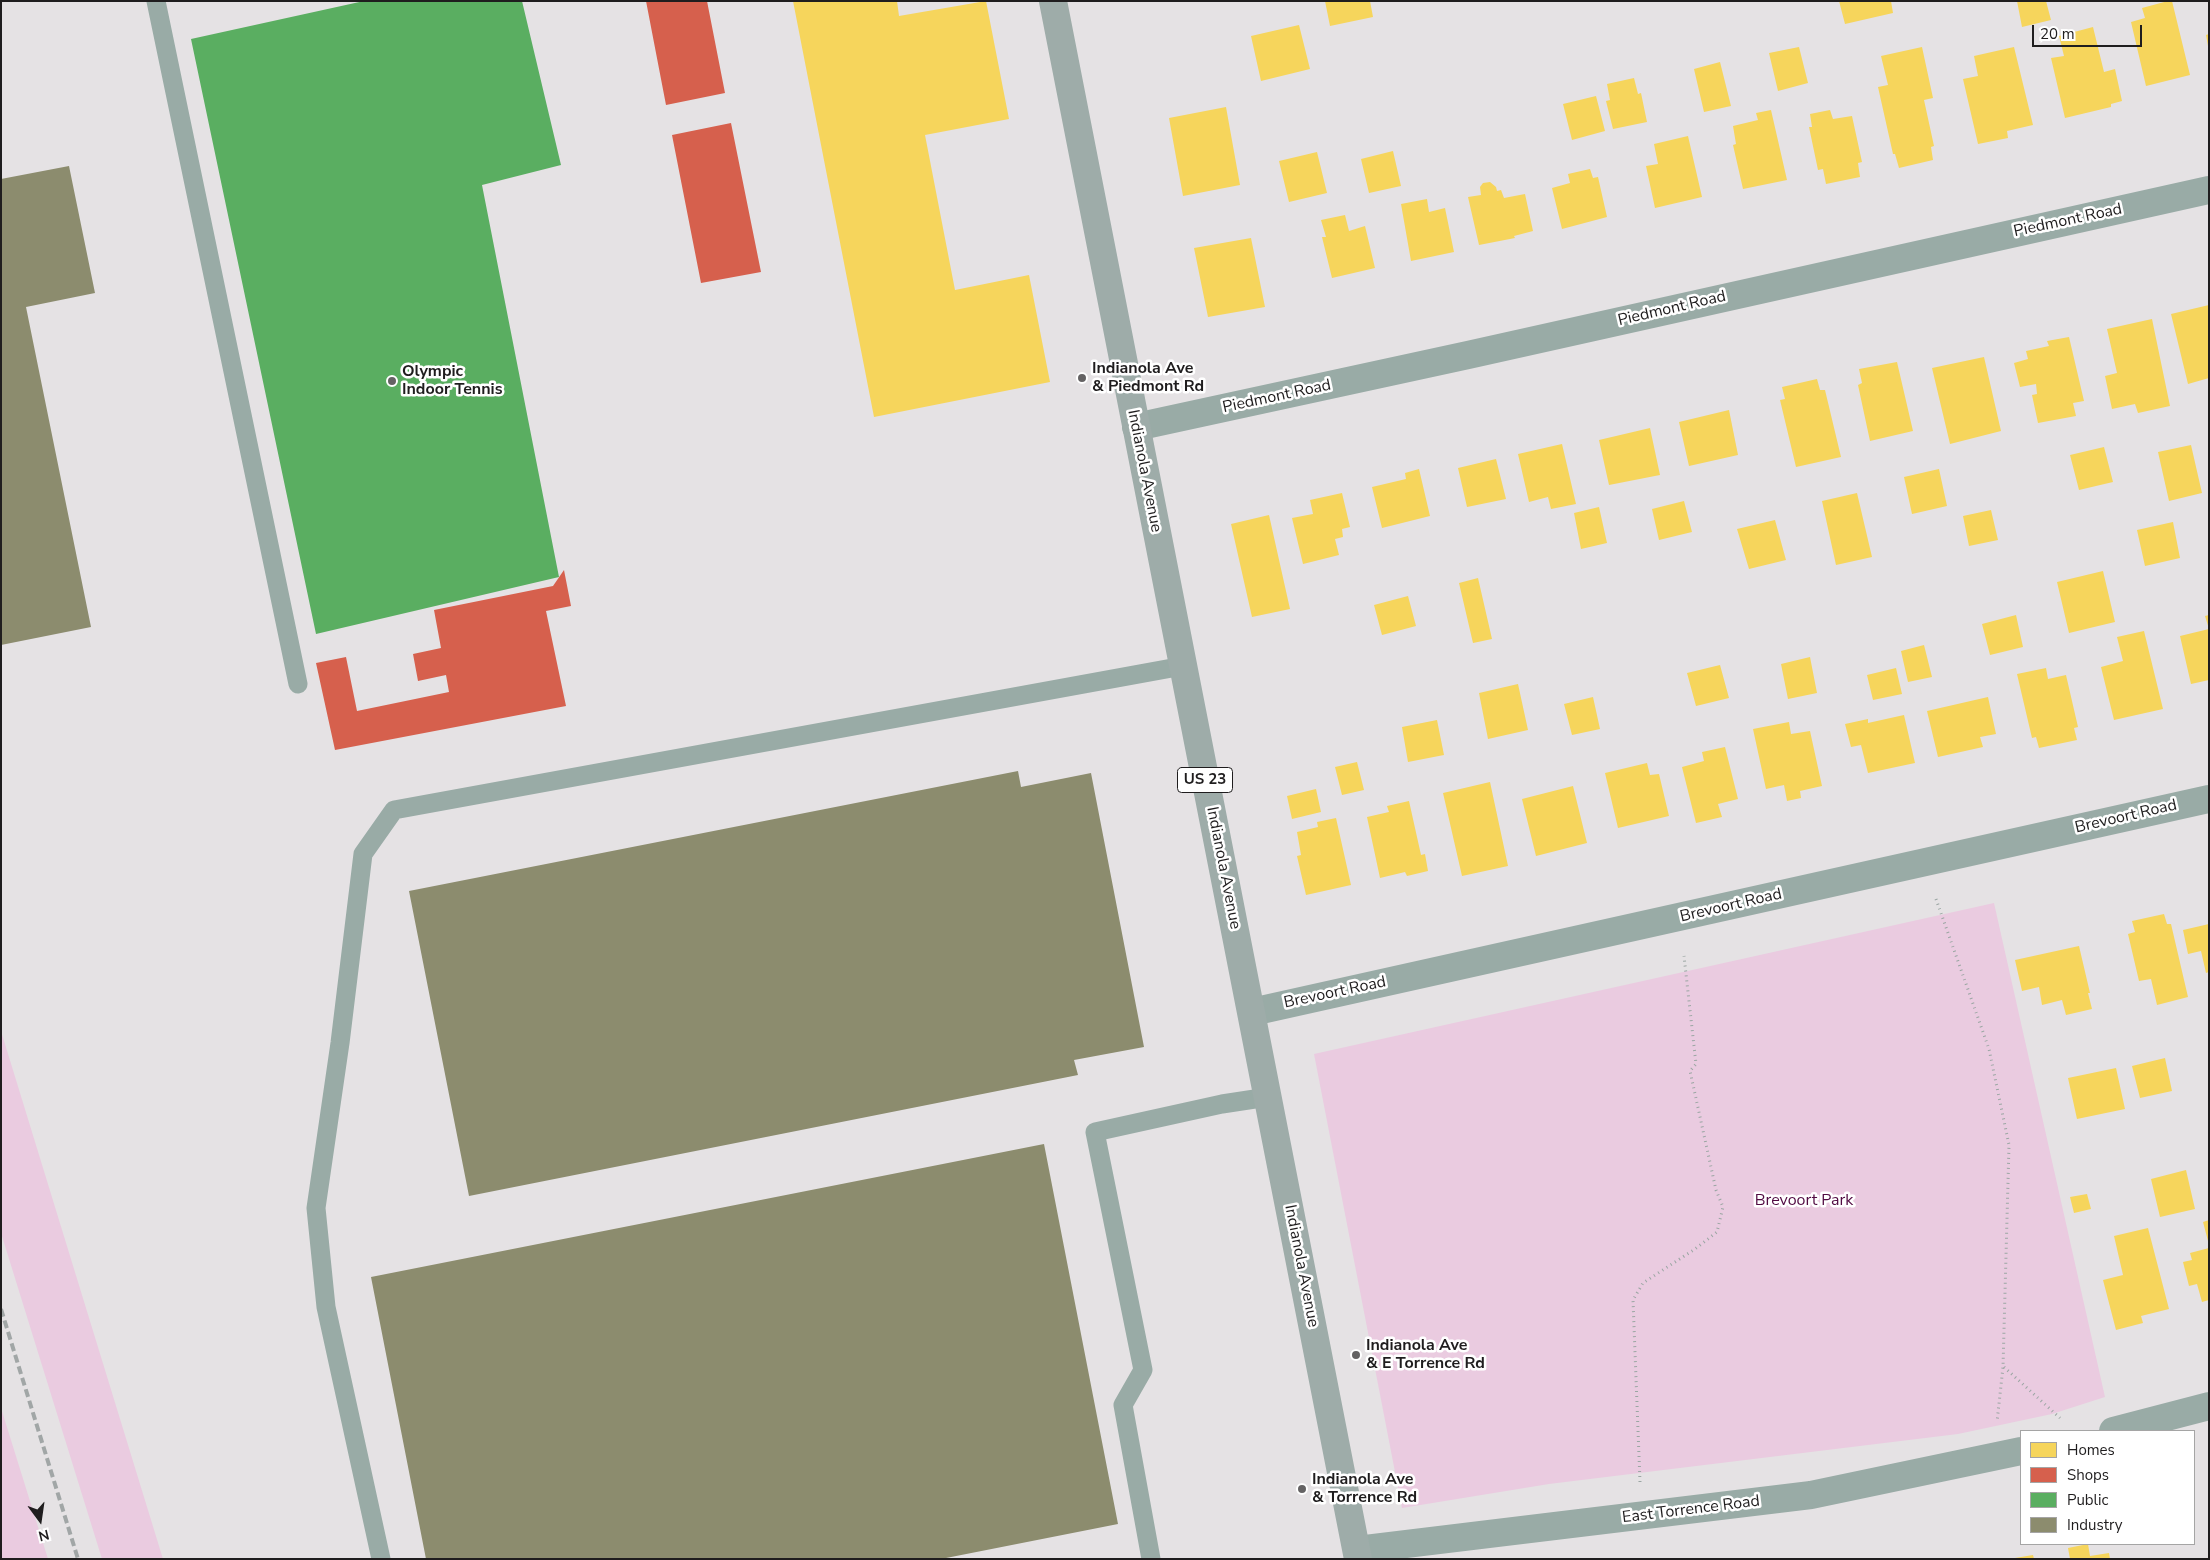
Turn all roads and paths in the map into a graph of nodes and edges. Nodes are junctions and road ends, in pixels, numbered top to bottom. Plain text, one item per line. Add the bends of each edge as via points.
1 (156, 1) edge
2 (1053, 1) edge
3 (2209, 190) edge
4 (1136, 426) junction
5 (1183, 666) junction
6 (298, 684) dead end
7 (2209, 799) edge
8 (1936, 899) dead end
9 (1684, 956) dead end
10 (1252, 1012) junction
11 (1268, 1097) junction
12 (2003, 1367) junction
13 (2209, 1406) edge
14 (2060, 1418) dead end
15 (1997, 1426) dead end
16 (2117, 1430) edge
17 (2020, 1451) edge
18 (1640, 1482) dead end
19 (1358, 1555) edge
20 (381, 1559) edge
21 (1151, 1559) edge

1 - 6 lane
2 - 4 main road, Indianola Avenue / US 23
3 - 4 street, Piedmont Road
4 - 5 main road, Indianola Avenue / US 23
5 - 10 main road, Indianola Avenue / US 23
5 - 20 lane via 394,810 363,854 316,1208 326,1308
7 - 10 street, Brevoort Road
8 - 12 path via 1989,1049 2009,1144
9 - 18 path via 1696,1064 1690,1071 1716,1190 1723,1208 1717,1232 1643,1283 1633,1300
10 - 11 main road, Indianola Avenue / US 23
11 - 19 main road, Indianola Avenue / US 23
11 - 21 lane via 1095,1132 1143,1370 1123,1405
12 - 14 path
12 - 15 path
13 - 16 street
17 - 19 street, East Torrence Road via 1811,1495

